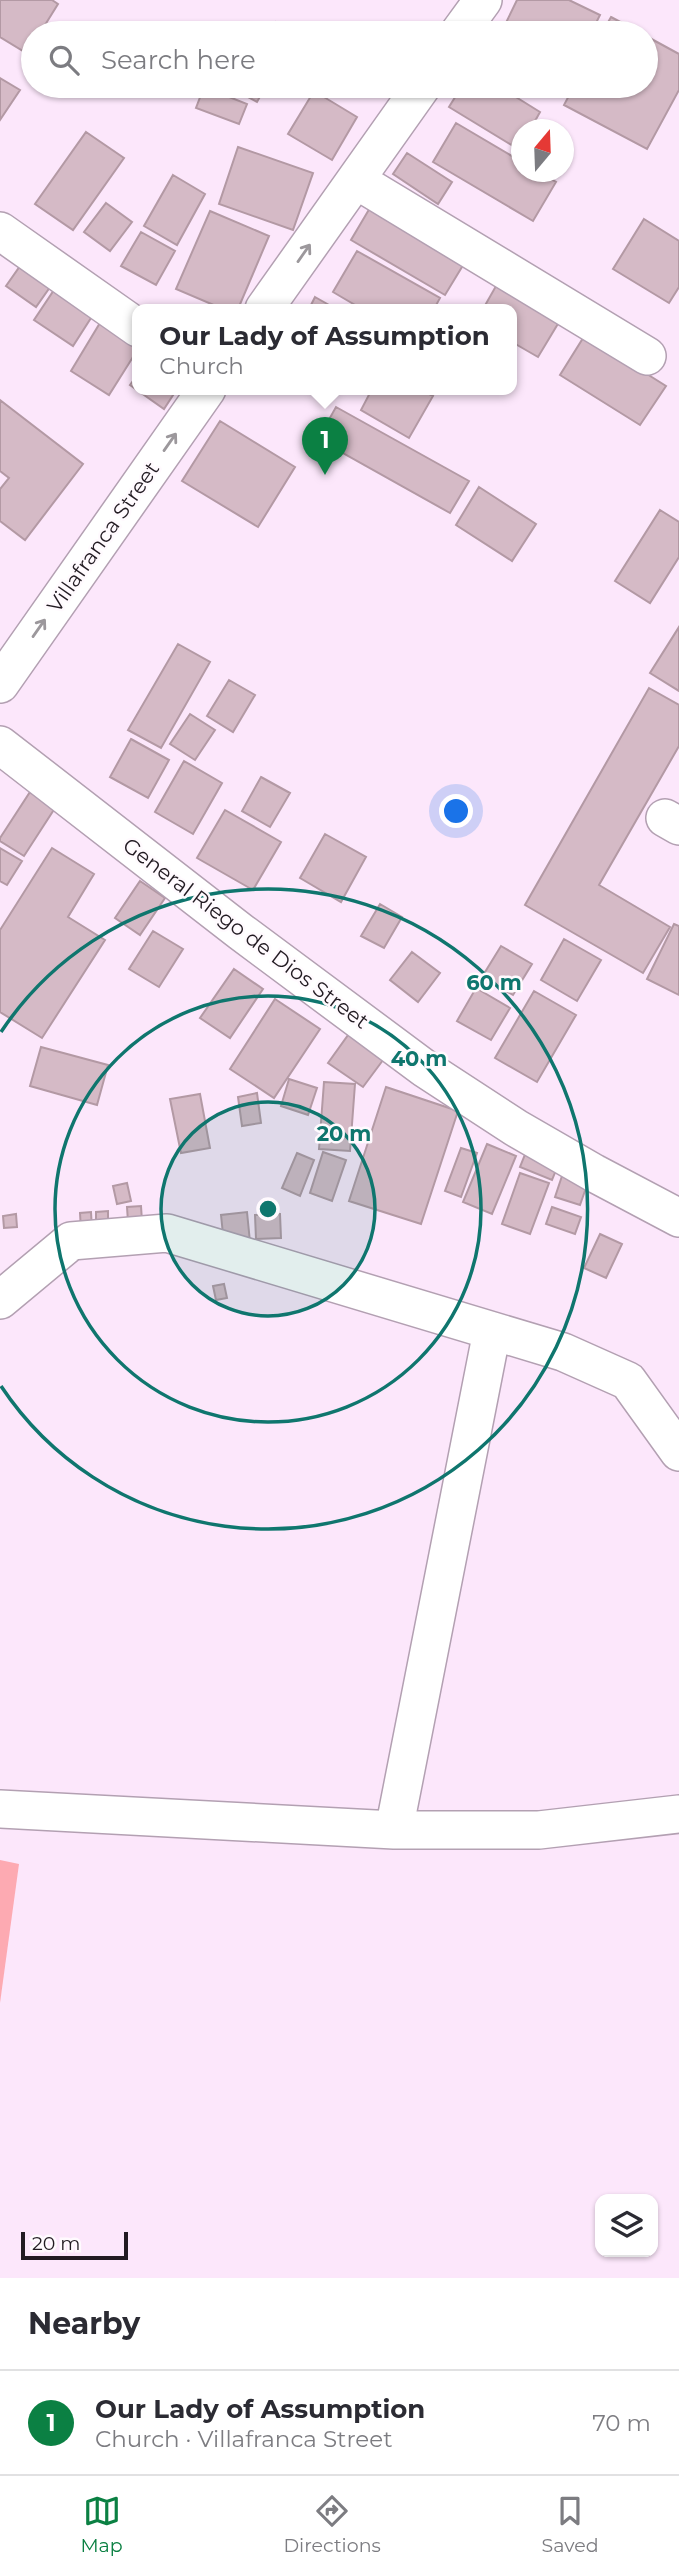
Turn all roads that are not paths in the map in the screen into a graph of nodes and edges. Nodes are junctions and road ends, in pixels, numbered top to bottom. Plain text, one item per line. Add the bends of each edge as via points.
1 (482, 0) edge
2 (467, 21) edge
3 (414, 98) edge
4 (356, 180) junction
5 (0, 231) edge
6 (268, 304) edge
7 (132, 324) edge
8 (647, 356) dead end
9 (203, 395) edge
10 (0, 684) edge
11 (0, 745) edge
12 (679, 1218) edge
13 (0, 1300) edge
14 (492, 1331) junction
15 (679, 1452) edge
16 (0, 1809) edge
17 (679, 1814) edge
18 (394, 1830) junction

1 - 2 street
3 - 4 street
6 -> 4 street
4 - 8 street
5 - 7 street
10 -> 9 street, Villafranca Street
11 - 12 street, General Riego de Dios Street via 424,1068 516,1128
13 - 14 street via 71,1241 167,1233
14 - 15 street via 563,1352 628,1381
14 - 18 street
16 - 18 street
17 - 18 street via 540,1830

